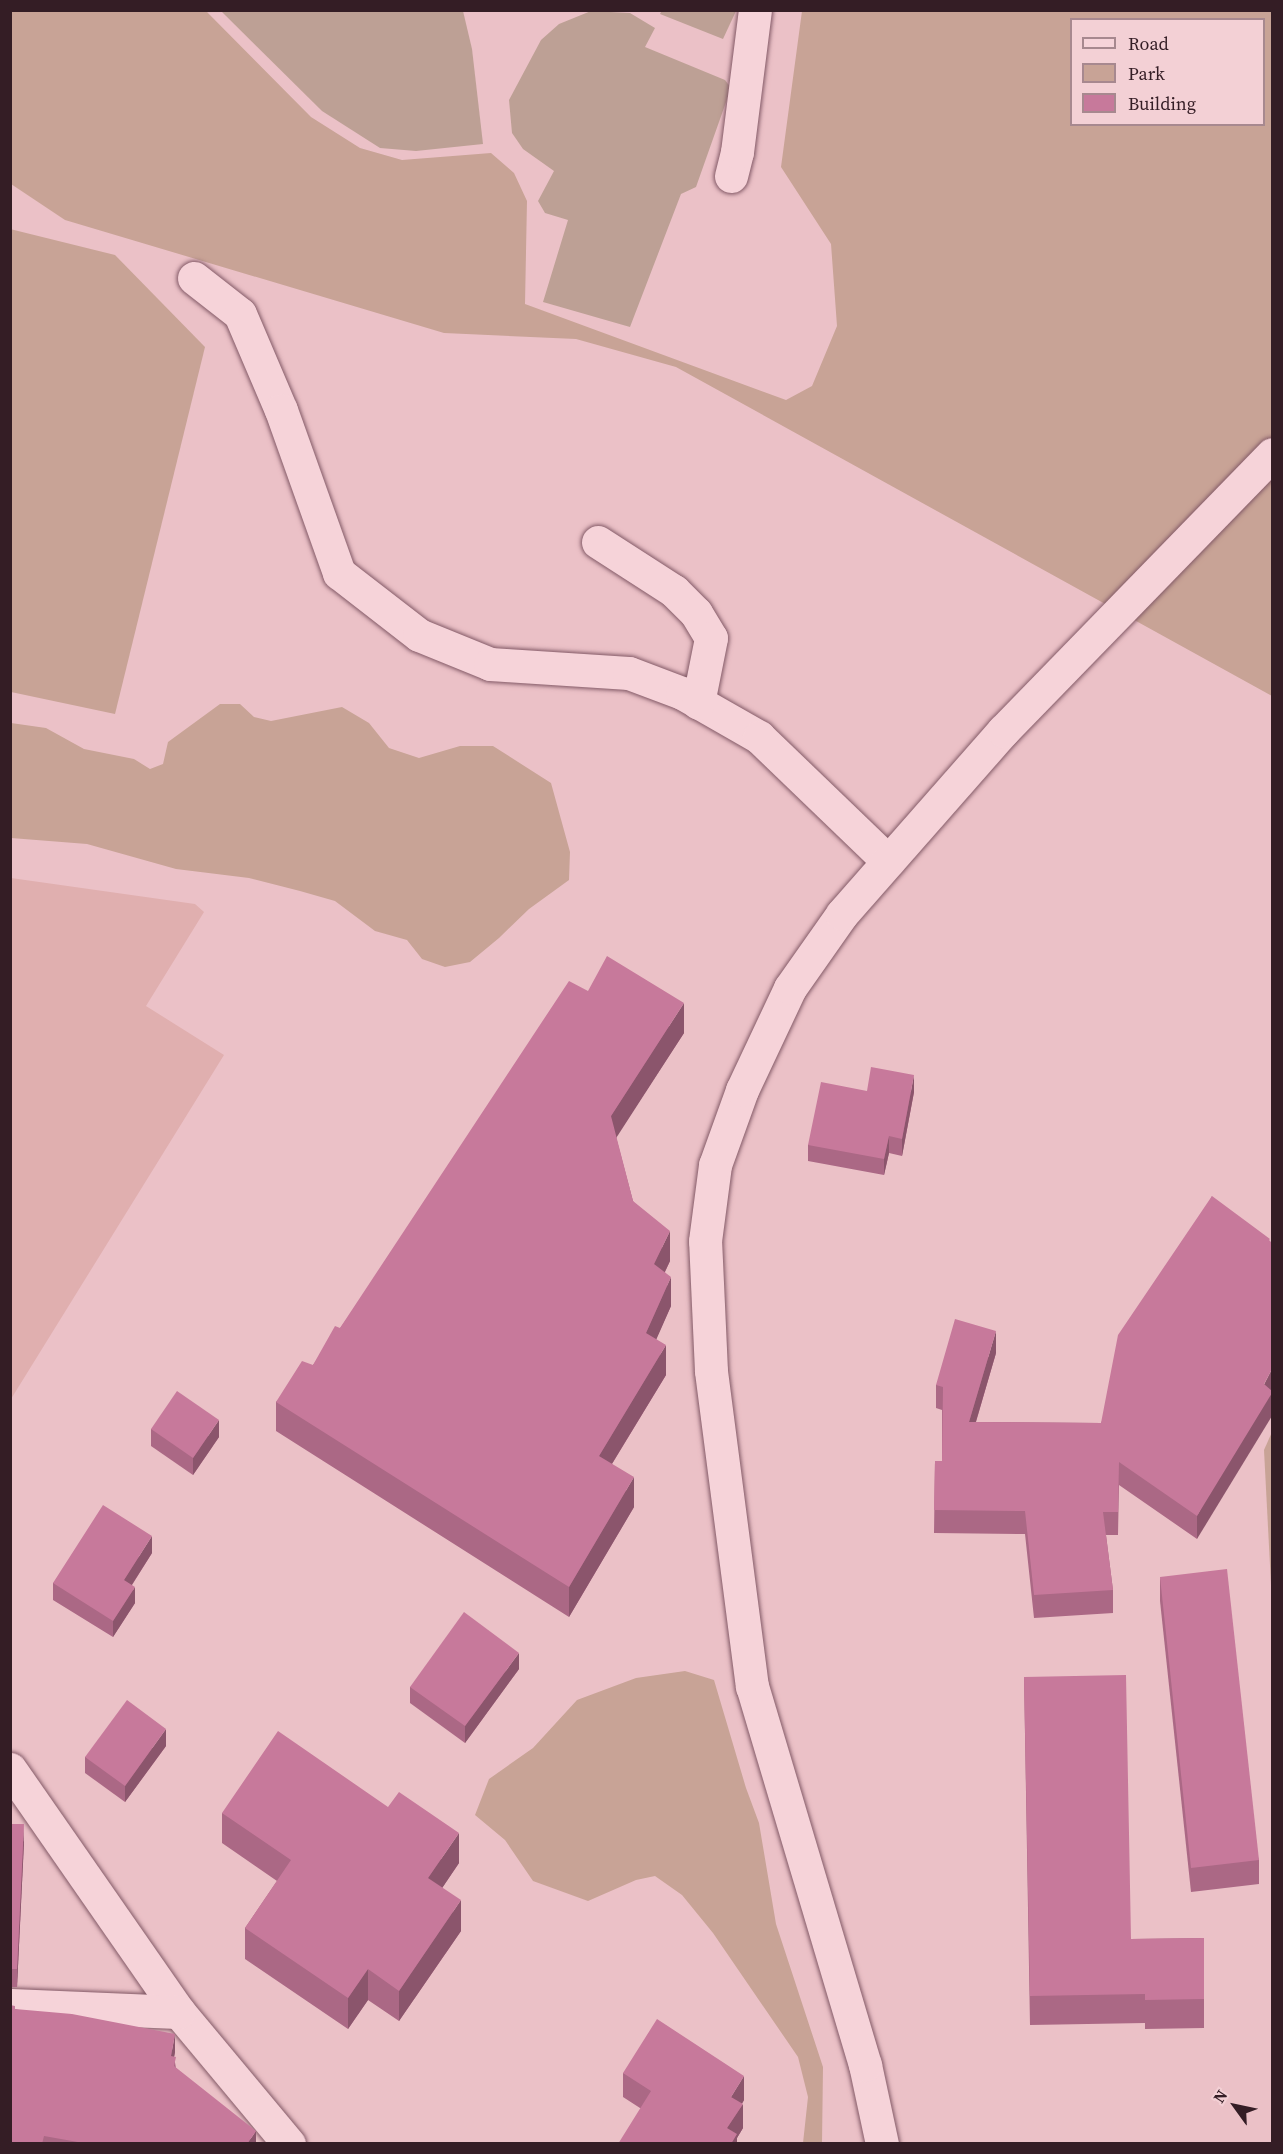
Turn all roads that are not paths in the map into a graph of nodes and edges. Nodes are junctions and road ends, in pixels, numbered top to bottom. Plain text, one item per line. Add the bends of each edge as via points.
1 (755, 10) edge
2 (730, 176) dead end
3 (194, 278) dead end
4 (1272, 454) edge
5 (598, 542) dead end
6 (698, 703) junction
7 (888, 861) junction
8 (14, 1781) edge
9 (10, 2005) edge
10 (179, 2012) junction
11 (289, 2144) edge
12 (882, 2144) edge

1 - 2 street via 737,152
3 - 6 street via 240,314 281,410 339,573 419,635 490,664 629,673
4 - 7 street via 1003,731
5 - 6 street via 674,591 696,613 711,638
6 - 7 street via 759,737
7 - 12 street via 842,914 790,988 742,1090 715,1165 705,1241 711,1371 752,1687 865,2065
8 - 10 street
9 - 10 street
10 - 11 street

